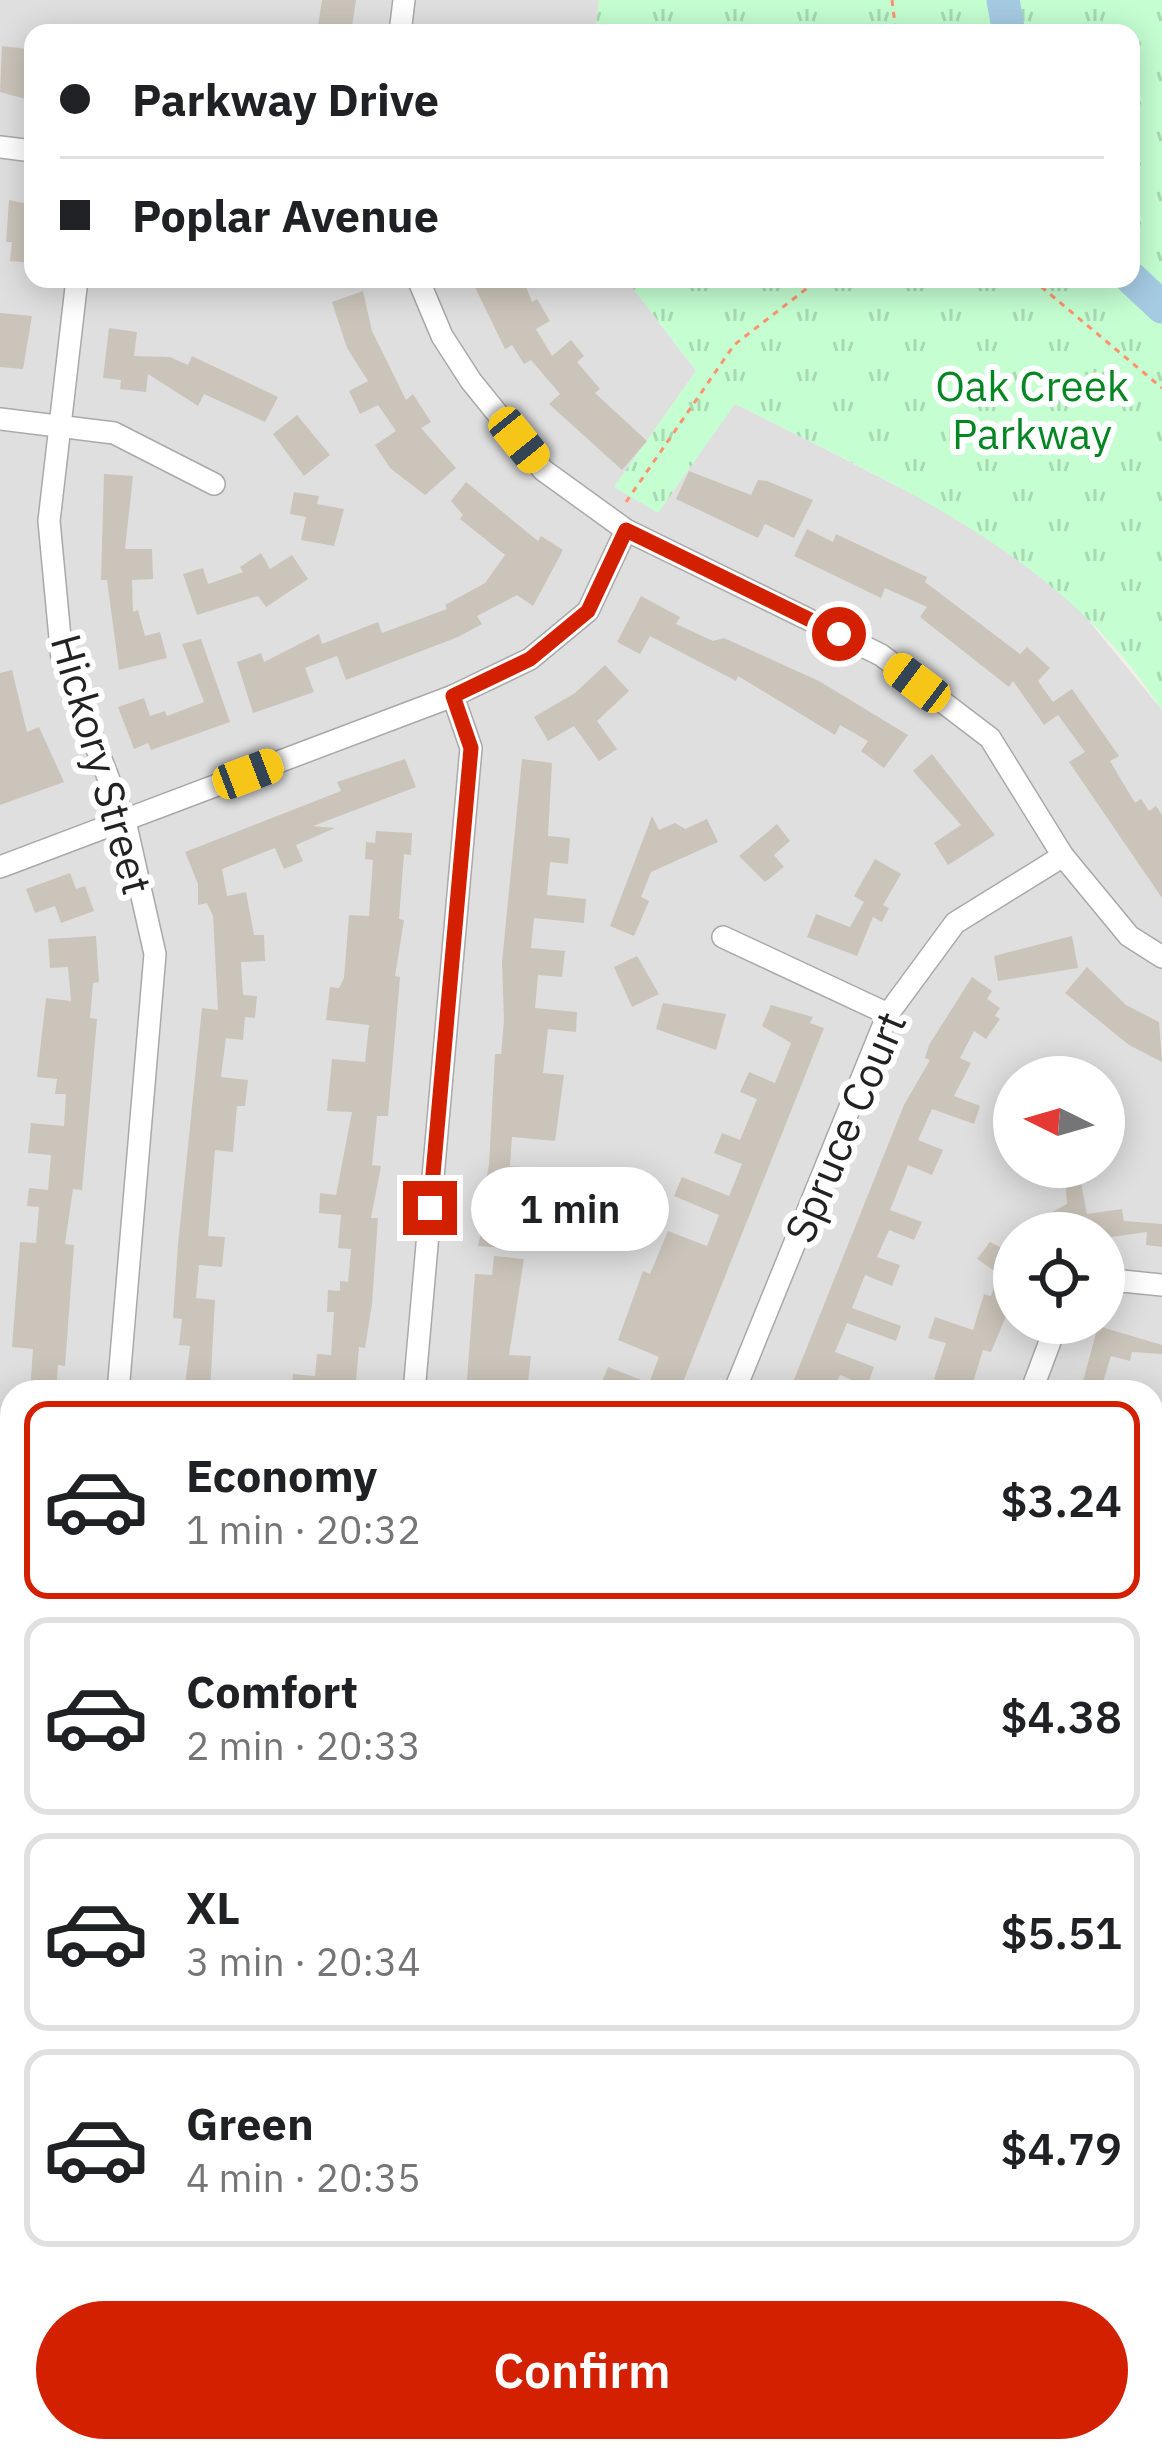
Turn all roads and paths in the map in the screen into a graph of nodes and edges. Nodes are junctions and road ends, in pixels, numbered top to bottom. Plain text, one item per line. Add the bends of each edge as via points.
1 (76, 288) edge
2 (422, 288) edge
3 (807, 288) edge
4 (1043, 288) edge
5 (1162, 388) edge
6 (0, 419) edge
7 (61, 427) junction
8 (214, 484) dead end
9 (623, 520) junction
10 (453, 696) junction
11 (125, 820) junction
12 (1064, 856) junction
13 (0, 867) edge
14 (723, 938) dead end
15 (1162, 957) edge
16 (888, 1014) junction
17 (1125, 1281) edge
18 (1162, 1285) edge
19 (1049, 1344) edge
20 (119, 1380) edge
21 (415, 1380) edge
22 (739, 1380) edge
23 (1036, 1380) edge

1 - 7 street, Hickory Street
2 - 9 street via 471,381 543,470
3 - 9 path via 734,345
4 - 5 path
6 - 7 street
7 - 8 street via 115,433
7 - 11 street, Hickory Street via 49,520 62,658
9 - 10 street via 588,611 530,659
9 - 12 street via 881,656 990,738
10 - 11 street
10 - 21 street via 471,748
11 - 13 street
11 - 20 street, Hickory Street via 155,954
12 - 15 street via 1129,936
12 - 16 street, Spruce Court via 956,922
14 - 16 street
16 - 22 street, Spruce Court
17 - 18 street
19 - 23 street

